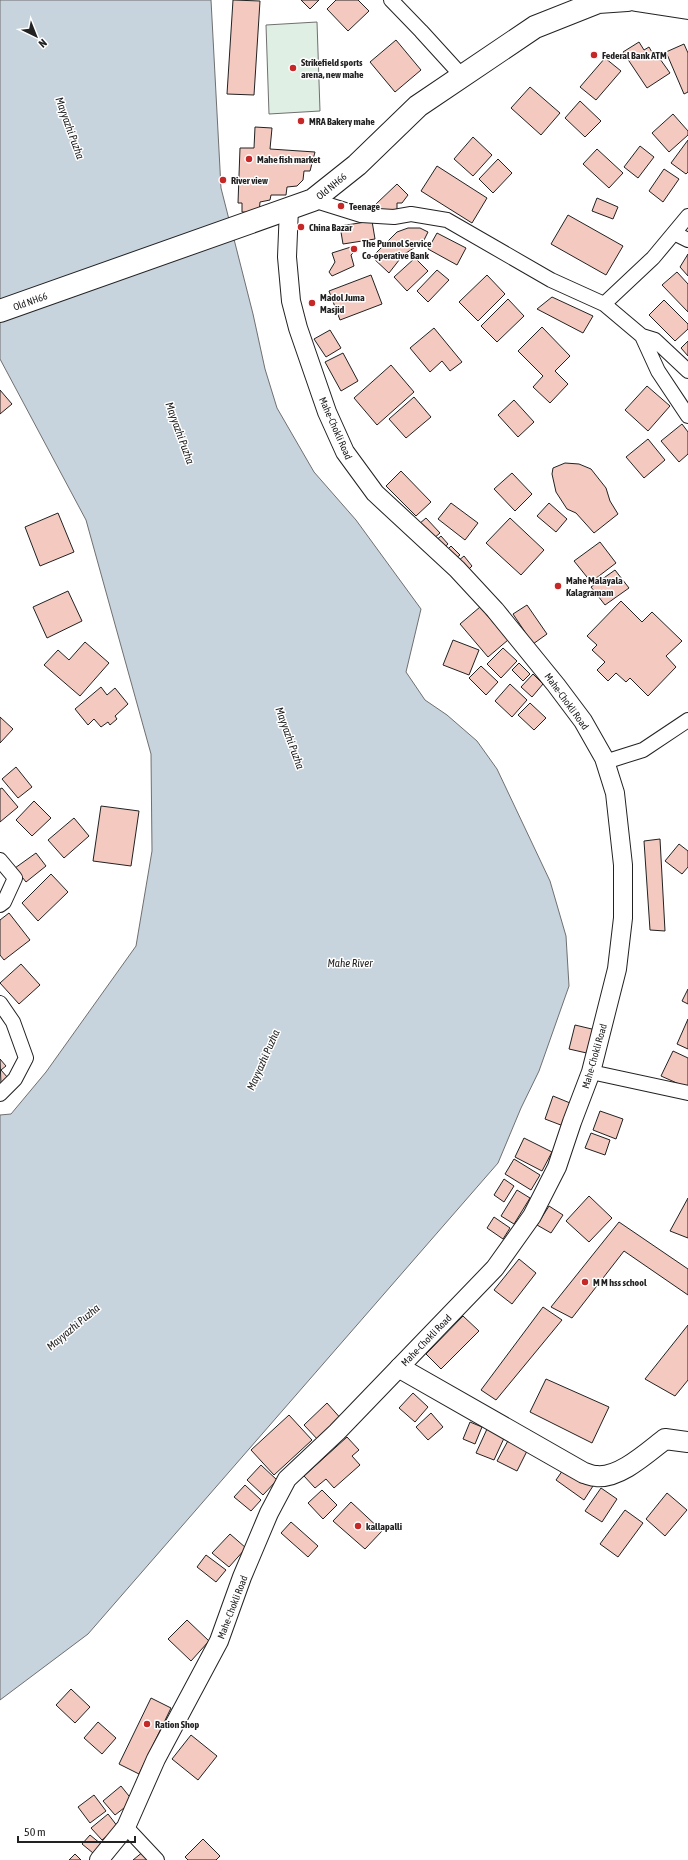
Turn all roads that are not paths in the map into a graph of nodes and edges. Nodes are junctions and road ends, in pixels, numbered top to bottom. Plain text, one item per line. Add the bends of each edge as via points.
1 (391, 0) edge
2 (627, 0) edge
3 (636, 0) edge
4 (688, 8) edge
5 (462, 76) junction
6 (313, 200) junction
7 (289, 208) junction
8 (688, 216) edge
9 (674, 233) junction
10 (688, 240) edge
11 (604, 304) junction
12 (0, 311) edge
13 (642, 336) junction
14 (688, 371) edge
15 (688, 416) edge
16 (688, 720) edge
17 (605, 762) junction
18 (0, 860) edge
19 (0, 904) edge
20 (0, 1003) edge
21 (591, 1072) junction
22 (688, 1093) edge
23 (0, 1094) edge
24 (400, 1368) junction
25 (688, 1442) edge
26 (126, 1827) junction
27 (99, 1860) edge
28 (157, 1860) edge

1 - 5 street
2 - 5 main road, Old NH66 via 598,2 536,27
3 - 4 main road
5 - 6 main road, Old NH66 via 418,106 358,165
6 - 7 main road, Old NH66
6 - 11 street via 361,215 394,217 410,214 447,220 551,280
7 - 12 main road, Old NH66
7 - 17 street, Mahe-Chokli Road via 287,256 291,301 325,405 345,452 375,493 457,569 494,610 583,721
8 - 9 street
9 - 10 street
9 - 11 street via 653,258
11 - 13 street
13 - 14 street via 656,340
13 - 15 street via 658,371
16 - 17 street via 643,750
17 - 21 street, Mahe-Chokli Road via 615,793 621,830 623,918 617,969
18 - 19 street via 15,878 4,902
20 - 23 street via 14,1022 26,1058 15,1079
21 - 22 street
21 - 24 street, Mahe-Chokli Road via 557,1167 532,1216 495,1268
24 - 25 main road via 584,1473 597,1477 613,1474 665,1439
24 - 26 street, Mahe-Chokli Road via 287,1479 242,1577 219,1641 156,1759
26 - 27 street, Mahe-Chokli Road
26 - 28 street

